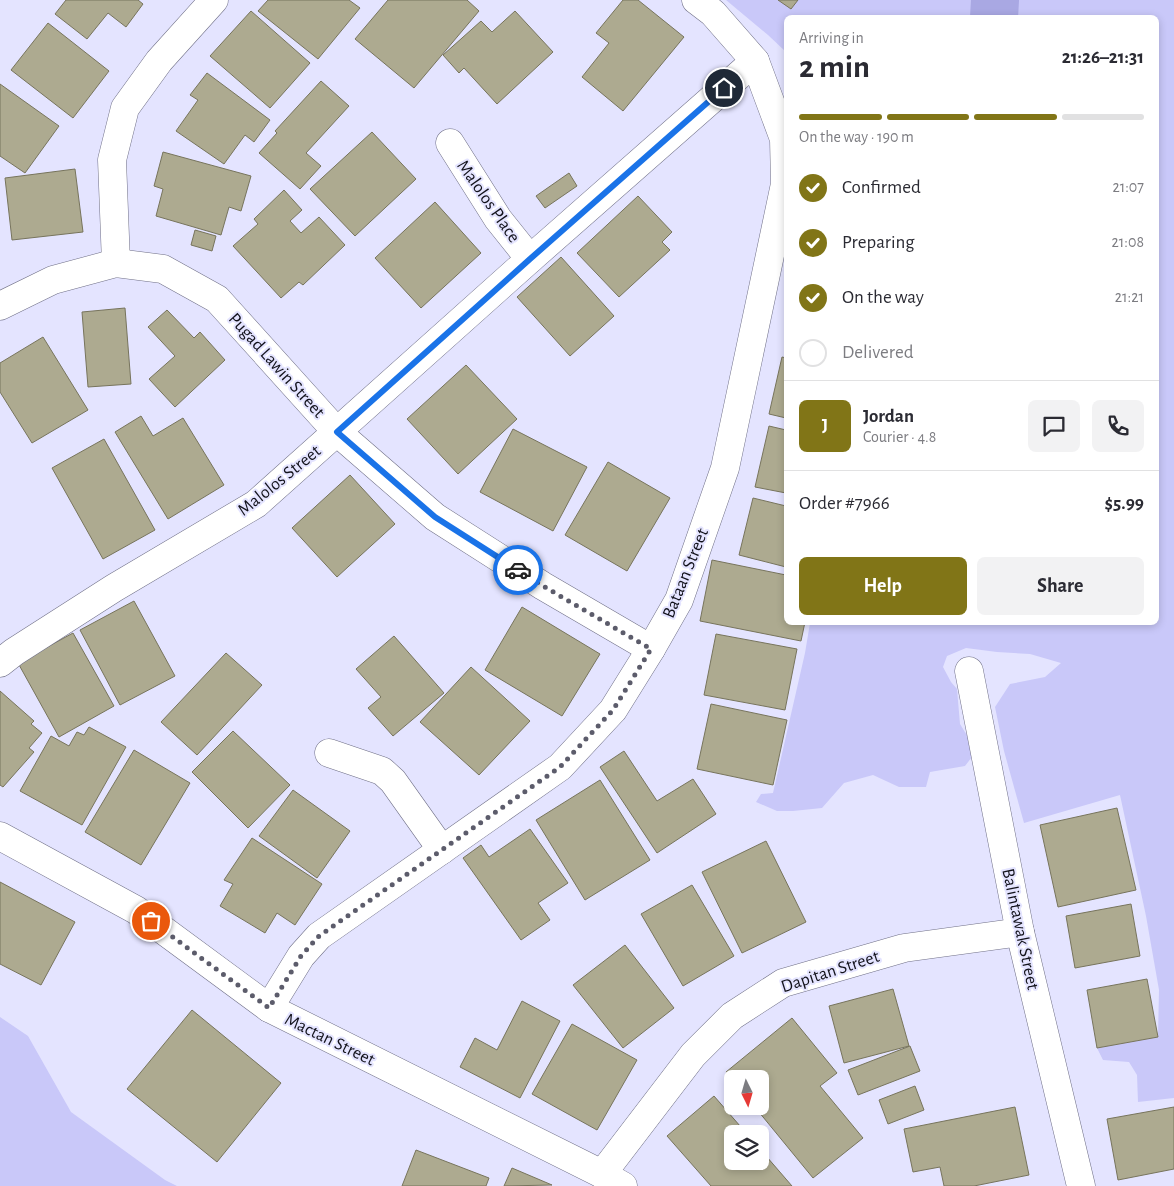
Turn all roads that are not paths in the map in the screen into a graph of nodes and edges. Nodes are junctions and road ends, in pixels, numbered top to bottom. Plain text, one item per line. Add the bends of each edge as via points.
1 (214, 0) edge
2 (696, 0) edge
3 (754, 61) junction
4 (784, 138) edge
5 (450, 143) dead end
6 (784, 189) edge
7 (530, 259) junction
8 (116, 263) junction
9 (0, 306) edge
10 (337, 432) junction
11 (651, 649) junction
12 (0, 663) edge
13 (970, 671) dead end
14 (329, 753) dead end
15 (0, 836) edge
16 (442, 850) junction
17 (1020, 932) junction
18 (269, 1008) junction
19 (612, 1180) edge
20 (1081, 1186) edge

1 - 8 street via 159,61 125,108 112,160
2 - 3 street, Bataan Street via 713,12
3 - 4 street, Bataan Street
3 - 7 street, Malolos Street
5 - 7 street, Malolos Place via 498,219
6 - 11 street, Bataan Street via 725,468 679,600
7 - 10 street, Malolos Street
8 - 9 street, Pugad Lawin Street via 53,280
8 - 10 street, Pugad Lawin Street via 163,269 217,298
10 - 11 street, Pugad Lawin Street via 435,517 543,586
10 - 12 street, Malolos Street via 256,504 114,588
11 - 16 street, Bataan Street via 613,710 560,767
13 - 17 street, Balintawak Street
14 - 16 street via 382,771 393,781
15 - 18 street, Mactan Street via 136,910
16 - 18 street, Bataan Street via 319,936 301,956
17 - 19 street, Dapitan Street via 904,948 783,983 732,1016 693,1055
17 - 20 street, Balintawak Street
18 - 19 street, Mactan Street

